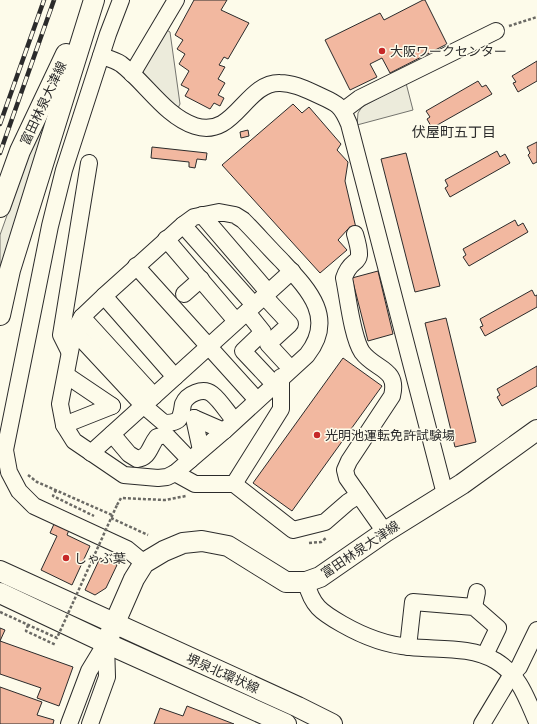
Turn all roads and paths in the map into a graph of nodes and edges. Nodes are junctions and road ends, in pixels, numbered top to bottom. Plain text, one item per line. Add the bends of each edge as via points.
1 (91, 0) edge
2 (94, 0) edge
3 (121, 0) edge
4 (176, 0) edge
5 (537, 17) edge
6 (496, 31) joint
7 (101, 56) junction
8 (132, 74) junction
9 (344, 110) junction
10 (89, 163) dead end
11 (0, 207) edge
12 (202, 215) junction
13 (183, 225) junction
14 (355, 234) dead end
15 (166, 240) junction
16 (136, 266) junction
17 (292, 271) junction
18 (201, 279) junction
19 (184, 294) dead end
20 (104, 296) junction
21 (254, 305) junction
22 (0, 315) edge
23 (78, 324) junction
24 (209, 346) junction
25 (69, 351) junction
26 (66, 375) junction
27 (175, 377) junction
28 (282, 377) junction
29 (257, 400) junction
30 (148, 401) junction
31 (64, 425) junction
32 (229, 426) junction
33 (537, 430) edge
34 (112, 434) junction
35 (91, 453) junction
36 (196, 455) junction
37 (26, 471) dead end
38 (175, 473) junction
39 (234, 484) junction
40 (56, 490) junction
41 (445, 494) junction
42 (189, 495) dead end
43 (359, 495) junction
44 (112, 515) junction
45 (110, 518) junction
46 (100, 519) dead end
47 (107, 522) dead end
48 (114, 525) dead end
49 (385, 532) junction
50 (148, 535) dead end
51 (331, 535) dead end
52 (306, 543) dead end
53 (144, 563) junction
54 (0, 571) edge
55 (306, 582) junction
56 (0, 593) edge
57 (0, 612) edge
58 (114, 624) junction
59 (28, 625) junction
60 (537, 630) edge
61 (106, 643) junction
62 (56, 645) dead end
63 (408, 647) junction
64 (485, 655) junction
65 (512, 674) junction
66 (537, 722) edge
67 (69, 724) edge
68 (90, 724) edge
69 (286, 724) edge
70 (332, 724) edge
71 (482, 724) edge

1 - 11 main road, 富田林泉大津線 via 20,151
2 - 22 main road via 10,270
3 - 7 street
4 - 8 street
5 - 6 path
6 - 9 street via 360,98
7 - 8 street via 120,64
7 - 53 street via 51,219 5,450 8,472 18,490 34,506 127,549
8 - 9 street via 179,118 197,126 216,127 235,115 256,92 266,85 278,82 300,86
9 - 41 street
10 - 25 street via 61,335
12 - 13 street
12 - 17 street via 219,212 235,215 243,220
12 - 21 street
13 - 15 street
13 - 21 street
14 - 43 street via 360,257 346,270 344,278 357,343 363,354 390,375 395,385 392,396 345,470 347,478
15 - 16 street
15 - 18 street
16 - 20 street
16 - 24 street
17 - 21 street
17 - 28 street via 309,290 317,308 319,326 315,345
18 - 19 street
18 - 21 street
20 - 23 street
20 - 27 street
21 - 24 street
21 - 28 street via 263,332 243,351
21 - 28 street via 290,324 268,344
23 - 25 street
23 - 30 street via 93,361
23 - 30 street via 135,366
24 - 27 street
24 - 29 street
25 - 26 street
26 - 31 street via 60,404
26 - 31 street via 112,406
27 - 30 street
28 - 29 street
28 - 39 street via 282,409
29 - 32 street
30 - 32 street via 164,423 173,422 183,411 184,403 189,396 206,391 212,394
30 - 34 street
31 - 35 street via 74,441
32 - 36 street
32 - 36 street via 194,418
33 - 41 main road, 富田林泉大津線
34 - 35 street
34 - 36 street via 136,459 144,458 148,454 156,437 166,435
35 - 38 street via 124,475 158,478
36 - 38 street
37 - 40 path via 37,482
38 - 39 street via 194,484
39 - 43 street via 293,530 325,522
40 - 44 path
40 - 46 path via 53,496
41 - 49 main road, 富田林泉大津線
42 - 44 path, bridge via 165,500 121,498
43 - 49 street
44 - 45 path, bridge
45 - 50 path
45 - 59 path, bridge via 57,638
47 - 48 path, bridge
49 - 55 main road, 富田林泉大津線 via 320,577
51 - 52 path via 321,542
53 - 55 main road, 富田林泉大津線 via 183,543 202,541 228,546 286,582
53 - 58 main road, 富田林泉大津線
54 - 58 main road
55 - 63 street via 310,598 324,613 367,638
56 - 61 main road
57 - 59 path, bridge
58 - 61 main road, 富田林泉大津線
58 - 70 main road, 堺泉北環状線
59 - 62 path via 26,631
60 - 65 street via 519,667
61 - 67 street via 89,671
61 - 68 street via 107,678
61 - 69 main road, 堺泉北環状線
63 - 64 street via 469,651
63 - 64 street via 412,602 475,600 498,628
64 - 65 street
65 - 66 street via 520,682
65 - 71 street

